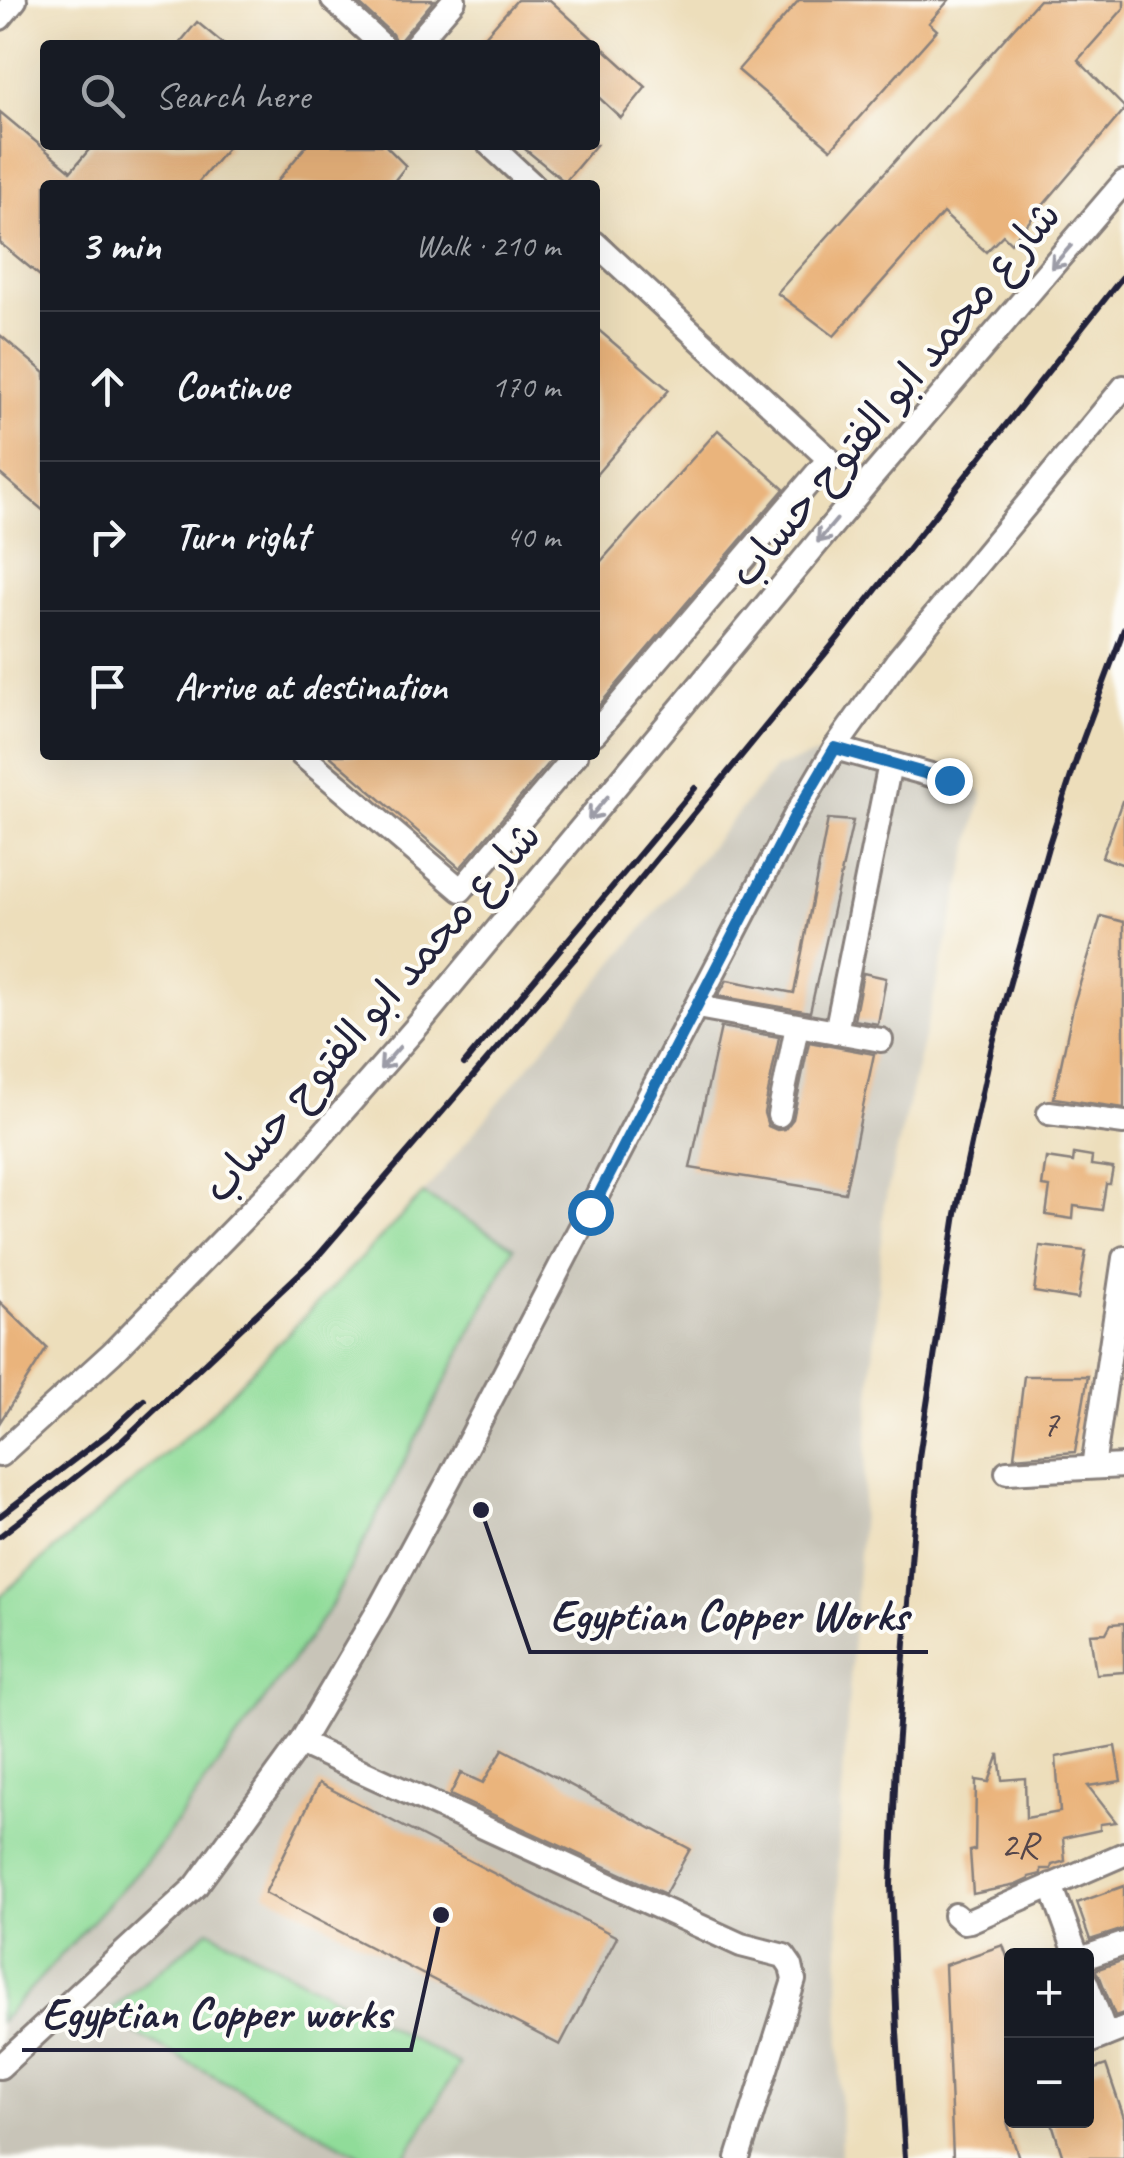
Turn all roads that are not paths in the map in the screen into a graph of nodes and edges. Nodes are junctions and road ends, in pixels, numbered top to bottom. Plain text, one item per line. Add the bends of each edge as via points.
1 (16, 0) edge
2 (333, 0) edge
3 (454, 0) edge
4 (0, 18) edge
5 (377, 40) edge
6 (419, 40) edge
7 (495, 150) edge
8 (528, 180) edge
9 (1124, 182) edge
10 (600, 248) edge
11 (1124, 386) edge
12 (600, 727) edge
13 (835, 748) junction
14 (308, 760) edge
15 (572, 760) edge
16 (890, 764) junction
17 (949, 780) dead end
18 (697, 1007) junction
19 (797, 1026) junction
20 (836, 1032) junction
21 (880, 1040) dead end
22 (1049, 1113) dead end
23 (779, 1116) dead end
24 (1124, 1123) edge
25 (1124, 1258) edge
26 (0, 1455) edge
27 (1124, 1466) edge
28 (1093, 1467) junction
29 (1008, 1472) dead end
30 (300, 1743) junction
31 (1124, 1854) edge
32 (1052, 1885) junction
33 (955, 1915) dead end
34 (1124, 1944) edge
35 (1074, 1948) edge
36 (1094, 1954) edge
37 (1094, 2004) edge
38 (1105, 2035) edge
39 (0, 2067) edge
40 (738, 2158) edge

1 - 4 street
2 - 5 street
3 - 6 street
7 - 8 street
9 -> 26 street, شارع محمد ابو الفتوح حساب via 292,1169 112,1353
10 - 12 street via 829,460
11 - 13 street via 897,661
13 - 16 street
13 - 18 street
14 - 15 street via 461,890
16 - 17 street
16 - 20 street
18 - 19 street
18 - 30 street via 442,1493
19 - 20 street
19 - 23 street
20 - 21 street
22 - 24 street
25 - 28 street
27 - 28 street
28 - 29 street
30 - 39 street via 196,1886
30 - 40 street via 741,1944 784,1956 794,1980
31 - 32 street
32 - 33 street via 970,1921
32 - 35 street
34 - 36 street
37 - 38 street

